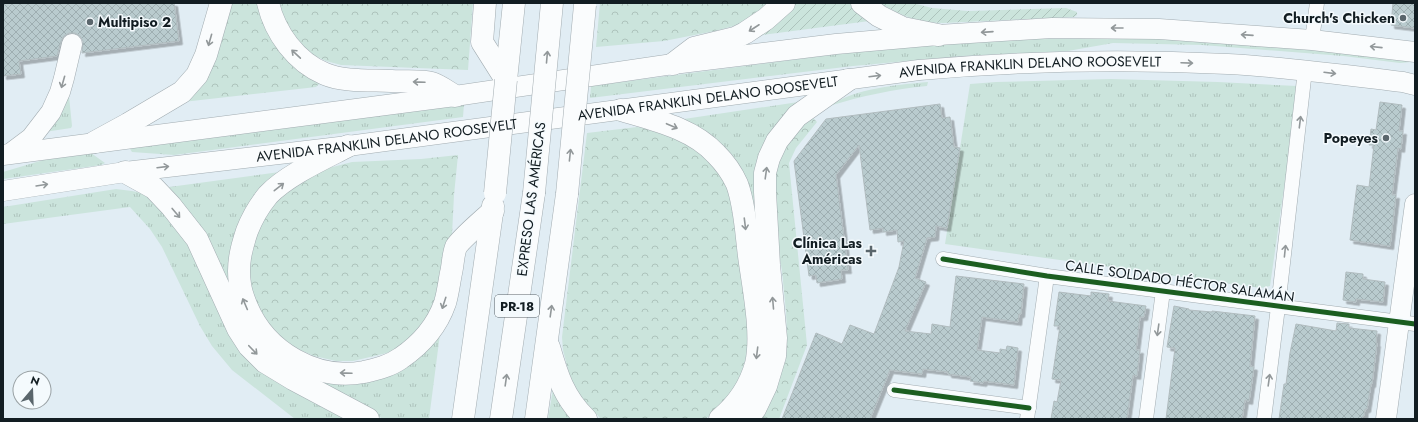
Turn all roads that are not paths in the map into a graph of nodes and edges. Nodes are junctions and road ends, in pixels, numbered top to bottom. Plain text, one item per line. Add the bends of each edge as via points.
1 (221, 3) edge
2 (268, 3) edge
3 (514, 3) edge
4 (552, 3) edge
5 (784, 3) edge
6 (862, 3) edge
7 (1317, 3) edge
8 (585, 4) edge
9 (482, 7) edge
10 (938, 35) junction
11 (1312, 40) junction
12 (72, 44) dead end
13 (1415, 52) edge
14 (674, 64) junction
15 (1306, 70) junction
16 (506, 80) junction
17 (848, 80) junction
18 (1415, 85) edge
19 (455, 96) junction
20 (621, 110) junction
21 (95, 142) junction
22 (348, 146) junction
23 (6, 155) edge
24 (125, 172) junction
25 (3, 191) edge
26 (494, 202) junction
27 (1415, 204) edge
28 (943, 259) dead end
29 (1047, 276) junction
30 (1163, 291) junction
31 (1278, 307) junction
32 (1407, 323) edge
33 (547, 338) junction
34 (894, 390) dead end
35 (1028, 414) edge
36 (368, 419) edge
37 (463, 419) edge
38 (501, 419) edge
39 (536, 419) edge
40 (586, 419) edge
41 (720, 419) edge
42 (747, 419) edge
43 (1146, 419) edge
44 (1264, 419) edge
45 (1386, 419) edge

1 -> 21 highway via 206,55 197,75 182,92
19 -> 2 highway via 431,83 353,80 325,74 289,47 276,26
3 - 16 highway, PR-18
38 -> 4 highway, EXPRESO LAS AMÉRICAS / PR-18, bridge via 534,193
5 -> 14 highway via 745,33 694,48
6 - 10 highway via 878,16 904,28
7 - 11 street
33 -> 8 highway, bridge via 567,194
9 - 16 highway via 482,42
11 -> 10 main road via 1159,28 1052,28
10 - 14 main road via 836,44
13 -> 11 main road
12 -> 23 main road via 60,92 51,112 31,138
14 - 19 main road
17 -> 15 main road, AVENIDA FRANKLIN DELANO ROOSEVELT via 977,65 1073,62 1146,61
15 -> 18 main road, AVENIDA FRANKLIN DELANO ROOSEVELT
31 -> 15 street
16 - 26 highway, PR-18, bridge
17 - 20 main road, AVENIDA FRANKLIN DELANO ROOSEVELT
42 -> 17 highway via 766,386 775,356 776,338 765,192 765,173 769,158 776,141 797,116
19 - 21 main road
20 - 22 main road, AVENIDA FRANKLIN DELANO ROOSEVELT
20 -> 41 highway via 668,125 703,142 716,154 737,184 757,318 758,353 747,386 732,408
21 - 23 main road
24 -> 22 main road, AVENIDA FRANKLIN DELANO ROOSEVELT
26 -> 22 highway via 456,246 445,303 435,324 418,346 388,366 354,374 333,373 297,361 272,345 252,318 240,285 241,251 253,218 269,194 292,177
25 -> 24 main road, AVENIDA FRANKLIN DELANO ROOSEVELT
24 -> 36 highway via 154,188 197,238 235,323 249,346 265,362 292,379
26 - 37 highway, PR-18
27 - 32 main road
28 - 29 street, CALLE SOLDADO HÉCTOR SALAMÁN
29 - 30 street, CALLE SOLDADO HÉCTOR SALAMÁN
29 - 35 street
30 - 31 street, CALLE SOLDADO HÉCTOR SALAMÁN
30 -> 43 street
31 - 32 street, CALLE SOLDADO HÉCTOR SALAMÁN
44 -> 31 street
32 - 45 main road
33 - 39 highway
33 - 40 highway via 563,389
34 - 35 street

